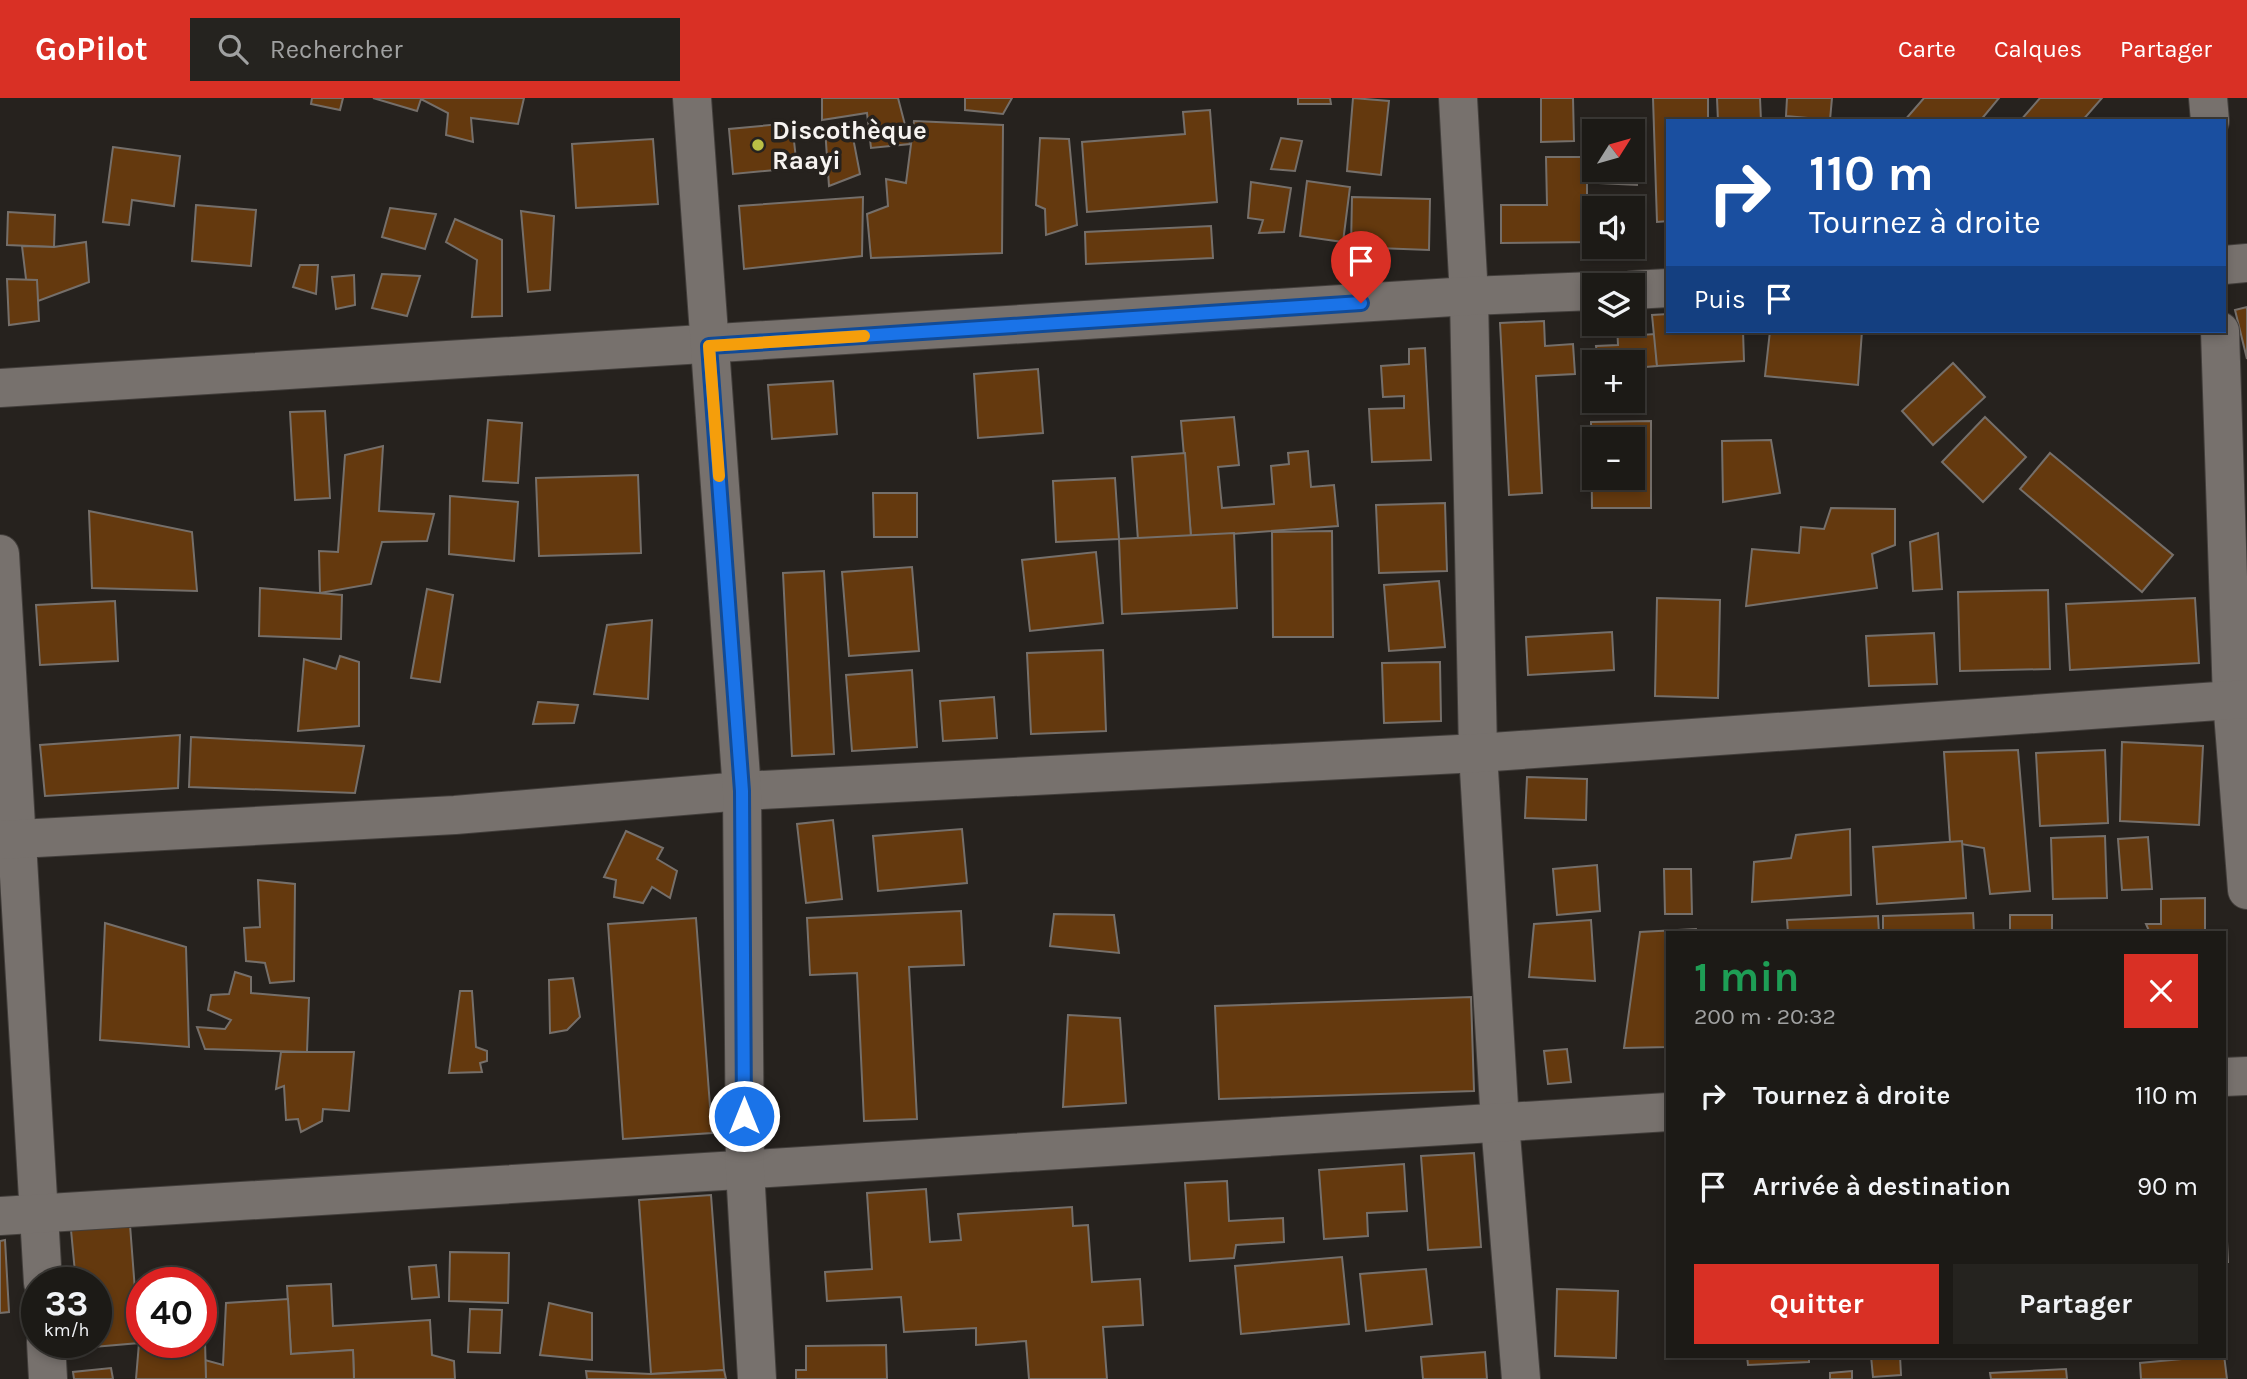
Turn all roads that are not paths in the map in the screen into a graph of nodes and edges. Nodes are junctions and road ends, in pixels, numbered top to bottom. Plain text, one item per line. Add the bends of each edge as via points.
1 (692, 98) edge
2 (1458, 98) edge
3 (2208, 98) edge
4 (2210, 119) edge
5 (2247, 262) edge
6 (2226, 265) edge
7 (1666, 288) edge
8 (1645, 289) edge
9 (1582, 291) edge
10 (1469, 296) junction
11 (2220, 333) edge
12 (709, 346) junction
13 (0, 388) edge
14 (0, 554) edge
15 (2239, 700) edge
16 (1478, 752) junction
17 (742, 791) junction
18 (8, 840) edge
19 (2247, 890) edge
20 (2247, 1076) edge
21 (2226, 1077) edge
22 (1666, 1112) edge
23 (1500, 1123) junction
24 (744, 1170) junction
25 (40, 1214) junction
26 (0, 1216) edge
27 (42, 1267) edge
28 (47, 1358) edge
29 (48, 1379) edge
30 (757, 1379) edge
31 (1521, 1379) edge

1 - 12 street
2 - 10 street
3 - 4 street
5 - 6 street
7 - 8 street
9 - 10 street
10 - 12 street
10 - 16 street
11 - 15 street
12 - 13 street
12 - 17 street
14 - 18 street
15 - 16 street
15 - 19 street
16 - 17 street
16 - 23 street
17 - 18 street via 455,815
17 - 24 street
18 - 25 street
20 - 21 street
22 - 23 street
23 - 24 street
23 - 31 street
24 - 25 street
24 - 30 street
25 - 26 street
25 - 27 street
28 - 29 street

